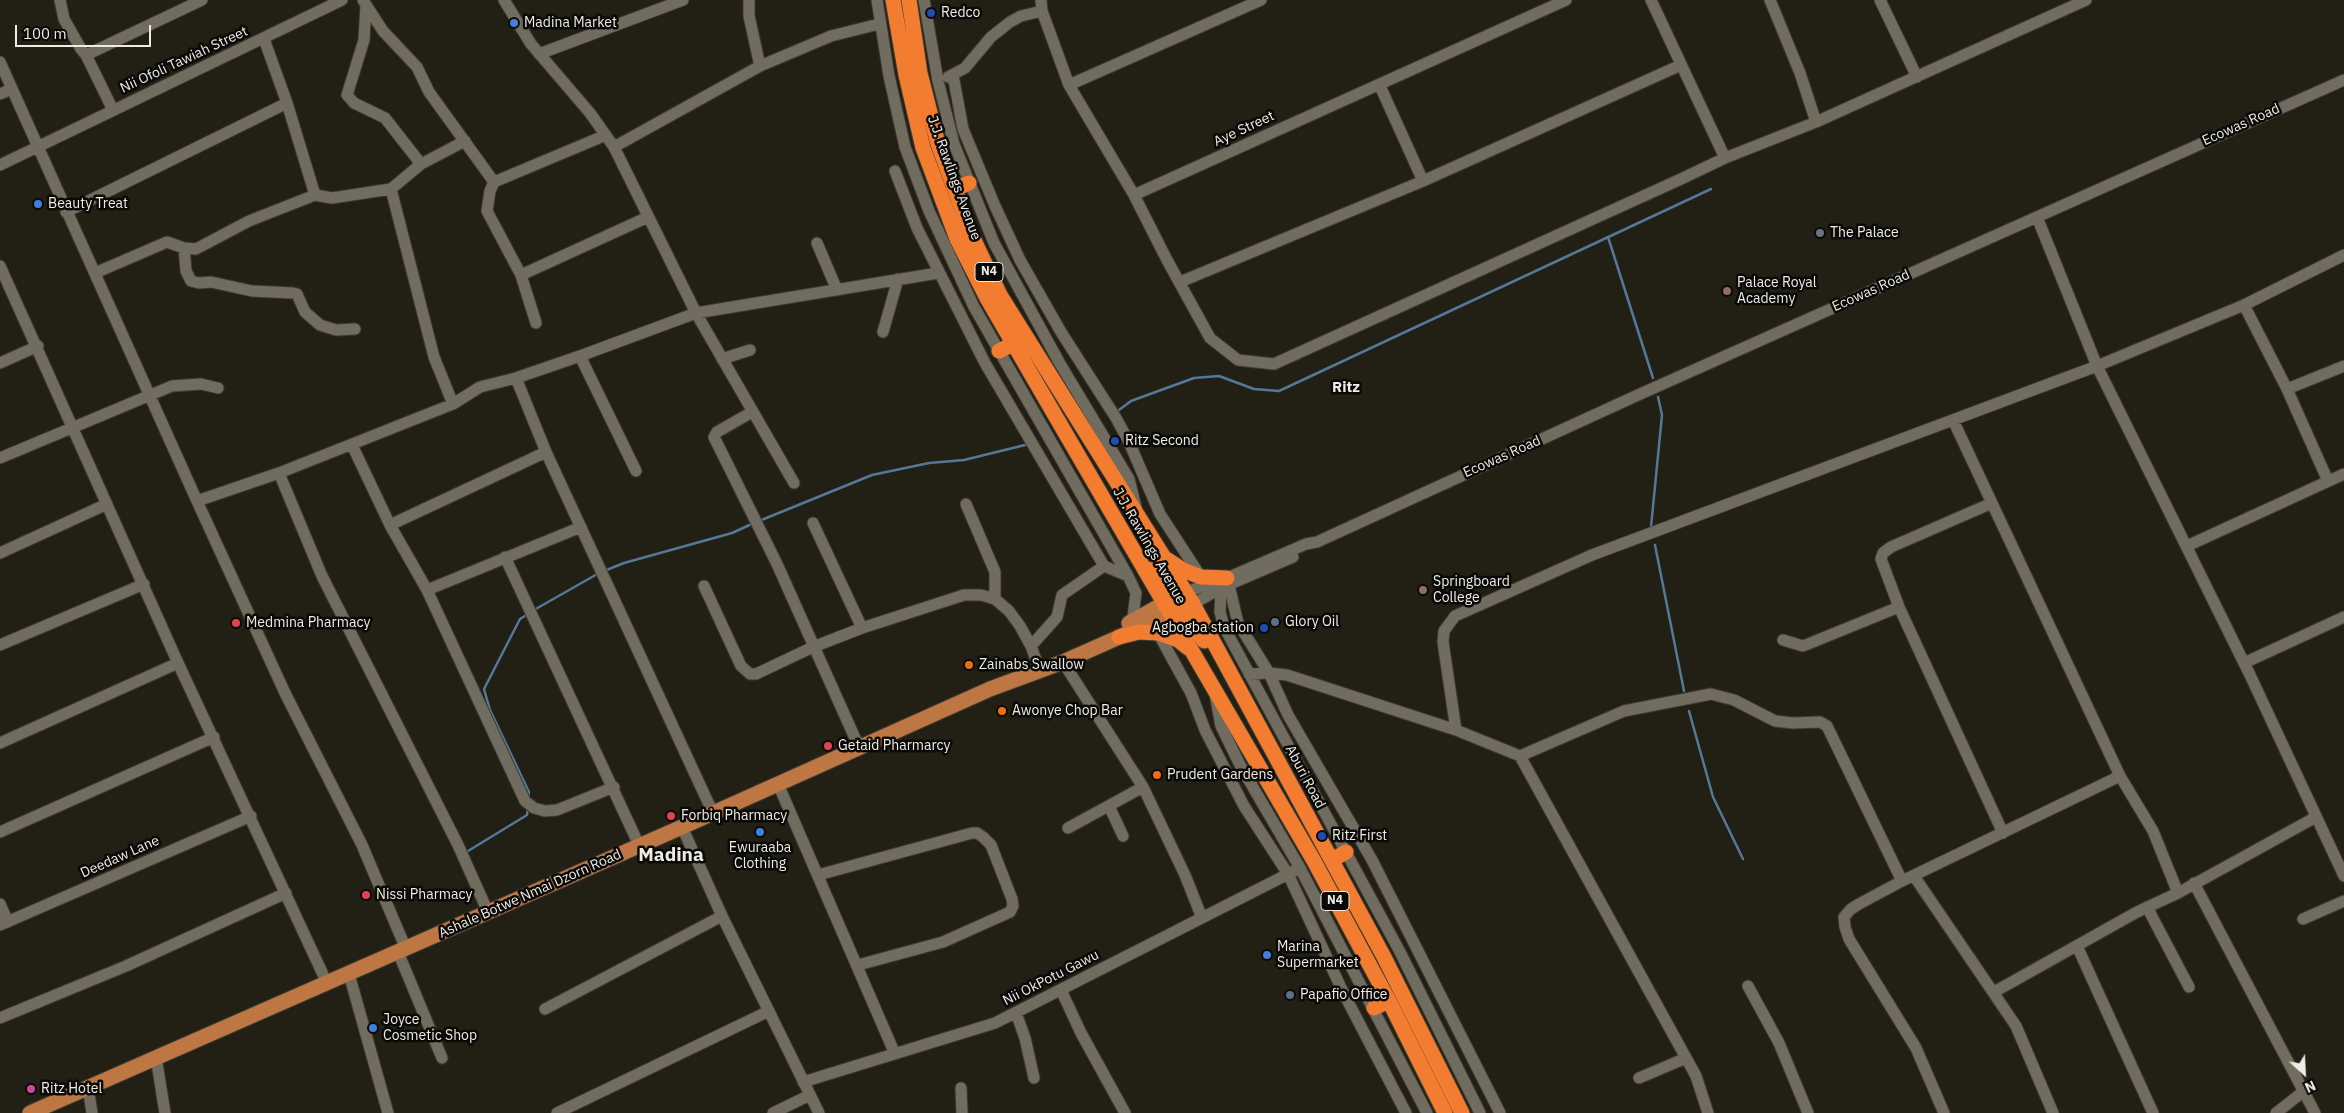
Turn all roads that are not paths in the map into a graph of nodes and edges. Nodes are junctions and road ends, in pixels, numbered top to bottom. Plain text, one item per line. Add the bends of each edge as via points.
1 (60, 0) edge
2 (202, 0) edge
3 (342, 0) edge
4 (504, 0) edge
5 (683, 0) edge
6 (749, 0) edge
7 (877, 0) edge
8 (893, 0) edge
9 (908, 0) edge
10 (924, 0) edge
11 (1261, 0) edge
12 (1566, 0) edge
13 (1651, 0) edge
14 (1770, 0) edge
15 (1880, 0) edge
16 (2086, 0) edge
17 (365, 3) edge
18 (1242, 4) edge
19 (2063, 5) edge
20 (1042, 6) edge
21 (879, 24) junction
22 (264, 39) junction
23 (539, 54) junction
24 (86, 55) junction
25 (0, 62) edge
26 (1681, 65) junction
27 (760, 66) junction
28 (954, 75) junction
29 (1918, 77) junction
30 (938, 80) junction
31 (2344, 80) edge
32 (1069, 85) junction
33 (1380, 86) junction
34 (12, 89) junction
35 (0, 94) edge
36 (287, 103) junction
37 (113, 110) junction
38 (1816, 122) junction
39 (606, 135) junction
40 (465, 141) junction
41 (38, 147) junction
42 (614, 147) junction
43 (1725, 158) junction
44 (420, 164) junction
45 (0, 165) edge
46 (895, 170) dead end
47 (1422, 181) junction
48 (494, 182) junction
49 (969, 183) junction
50 (391, 189) junction
51 (955, 189) junction
52 (315, 195) junction
53 (1134, 196) junction
54 (66, 212) junction
55 (648, 217) junction
56 (2037, 217) junction
57 (817, 243) dead end
58 (184, 248) junction
59 (2344, 255) edge
60 (0, 266) edge
61 (95, 273) junction
62 (938, 273) junction
63 (521, 274) junction
64 (898, 279) junction
65 (1180, 282) junction
66 (837, 290) junction
67 (2244, 305) junction
68 (696, 313) junction
69 (536, 323) dead end
70 (355, 330) dead end
71 (884, 332) dead end
72 (1013, 344) junction
73 (38, 346) junction
74 (750, 350) dead end
75 (999, 351) junction
76 (580, 356) junction
77 (722, 359) junction
78 (0, 363) edge
79 (2096, 366) junction
80 (2344, 366) edge
81 (516, 378) junction
82 (218, 388) dead end
83 (2287, 389) junction
84 (150, 394) junction
85 (453, 404) junction
86 (752, 412) junction
87 (1953, 420) junction
88 (73, 426) junction
89 (352, 444) junction
90 (546, 452) junction
91 (0, 458) edge
92 (636, 471) dead end
93 (279, 473) junction
94 (2344, 474) edge
95 (2328, 481) junction
96 (794, 483) dead end
97 (197, 501) junction
98 (1992, 503) junction
99 (108, 504) junction
100 (966, 504) dead end
101 (1138, 515) junction
102 (813, 523) dead end
103 (390, 525) junction
104 (581, 528) junction
105 (1318, 542) junction
106 (2187, 546) junction
107 (0, 552) edge
108 (1163, 556) junction
109 (505, 557) junction
110 (1104, 566) junction
111 (1128, 576) junction
112 (1201, 577) junction
113 (144, 584) junction
114 (1226, 584) junction
115 (704, 586) dead end
116 (427, 590) junction
117 (995, 599) junction
118 (1178, 604) junction
119 (1899, 607) junction
120 (2344, 617) edge
121 (1134, 621) junction
122 (862, 628) junction
123 (1158, 633) junction
124 (1119, 637) junction
125 (1783, 640) dead end
126 (0, 645) edge
127 (1031, 646) junction
128 (813, 647) junction
129 (1191, 651) junction
130 (1063, 662) junction
131 (178, 663) junction
132 (2244, 663) junction
133 (1036, 669) junction
134 (1270, 673) junction
135 (1249, 674) junction
136 (1215, 694) junction
137 (1456, 730) junction
138 (214, 737) junction
139 (0, 743) edge
140 (859, 747) junction
141 (1520, 756) junction
142 (2120, 776) junction
143 (778, 784) junction
144 (614, 787) junction
145 (1143, 787) junction
146 (1109, 806) junction
147 (713, 813) junction
148 (251, 816) junction
149 (2316, 817) junction
150 (682, 827) junction
151 (1068, 828) dead end
152 (0, 832) edge
153 (2003, 833) junction
154 (1123, 836) dead end
155 (639, 845) junction
156 (1346, 852) junction
157 (1332, 860) junction
158 (1300, 868) junction
159 (1288, 874) junction
160 (818, 875) junction
161 (1914, 876) junction
162 (2344, 876) edge
163 (1902, 882) junction
164 (2194, 883) junction
165 (286, 893) junction
166 (2178, 893) junction
167 (2344, 901) edge
168 (0, 904) edge
169 (2148, 907) junction
170 (488, 912) junction
171 (722, 916) junction
172 (1202, 918) junction
173 (2303, 919) dead end
174 (4, 923) edge
175 (2077, 946) junction
176 (402, 951) junction
177 (858, 965) junction
178 (349, 974) junction
179 (327, 983) junction
180 (1748, 986) dead end
181 (2189, 987) dead end
182 (1061, 990) junction
183 (1994, 992) junction
184 (1389, 1001) junction
185 (1374, 1008) junction
186 (545, 1009) dead end
187 (769, 1010) junction
188 (1016, 1013) junction
189 (0, 1018) edge
190 (895, 1054) junction
191 (156, 1057) junction
192 (442, 1058) dead end
193 (1686, 1058) junction
194 (1477, 1066) junction
195 (1461, 1075) junction
196 (1034, 1078) dead end
197 (1639, 1078) dead end
198 (803, 1082) junction
199 (88, 1087) junction
200 (961, 1088) dead end
201 (2304, 1092) junction
202 (810, 1095) junction
203 (30, 1113) edge
204 (92, 1113) edge
205 (165, 1113) edge
206 (388, 1113) edge
207 (557, 1113) edge
208 (773, 1113) edge
209 (819, 1113) edge
210 (962, 1113) edge
211 (1125, 1113) edge
212 (1406, 1113) edge
213 (1427, 1113) edge
214 (1445, 1113) edge
215 (1462, 1113) edge
216 (1480, 1113) edge
217 (1500, 1113) edge
218 (1708, 1113) edge
219 (1808, 1113) edge
220 (1944, 1113) edge
221 (2053, 1113) edge
222 (2153, 1113) edge
223 (2276, 1113) edge
224 (2315, 1113) edge

1 - 24 street via 64,19
2 - 24 street
3 - 22 street, Nii Ofoli Tawiah Street
4 - 23 street
5 - 23 street
6 - 27 street via 749,16
7 - 21 street
8 - 72 highway, J.J. Rawlings Avenue / N4 via 923,148 957,239
9 - 51 highway, J.J. Rawlings Avenue / N4 via 924,93
10 - 30 street
11 - 18 street
12 - 33 street, Aye Street
13 - 26 street
14 - 38 street
15 - 29 street
16 - 19 street
17 - 40 street via 383,31 417,67 429,92
17 - 44 street via 364,40 347,94 354,103 385,118
18 - 32 street
19 - 29 street
20 - 28 street via 1010,22
20 - 32 street
21 - 27 street via 831,36
21 - 75 street via 901,129 912,165 944,246
22 - 36 street
22 - 37 street, Nii Ofoli Tawiah Street
23 - 39 street
24 - 37 street
25 - 34 street
26 - 43 street
26 - 47 street
27 - 42 street
28 - 30 street
28 - 112 street via 963,129 1020,260 1116,418 1160,514
29 - 38 street
30 - 49 street via 954,144
31 - 56 street, Ecowas Road
32 - 53 street
33 - 47 street
33 - 53 street, Aye Street
34 - 35 street
34 - 41 street
36 - 52 street
36 - 54 street
37 - 41 street, Nii Ofoli Tawiah Street
38 - 43 street
39 - 42 street
39 - 48 street
40 - 44 street
40 - 48 street
41 - 45 street, Nii Ofoli Tawiah Street
41 - 54 street
42 - 55 street
43 - 65 street via 1274,364 1238,360 1210,338
44 - 50 street
46 - 62 street
47 - 65 street
48 - 63 street via 487,199 487,211
49 - 51 highway
49 - 101 street via 1020,294 1129,479
50 - 52 street via 332,198
50 - 85 street via 434,357
51 - 101 highway, J.J. Rawlings Avenue / N4 via 971,234 1000,295
52 - 58 street via 249,221 196,249
53 - 65 street
54 - 61 street
55 - 63 street
55 - 68 street
56 - 79 street
56 - 105 street, Ecowas Road
57 - 66 street
58 - 61 street via 167,242 157,244
58 - 70 street via 186,271 191,281 252,291 297,294 305,312 320,325 336,330
59 - 67 street
60 - 73 street
61 - 84 street
62 - 64 street
62 - 110 street via 985,363
63 - 69 street
64 - 66 street
64 - 71 street
66 - 68 street
67 - 79 street
67 - 83 street
68 - 76 street
68 - 77 street
72 - 75 highway
72 - 118 highway, J.J. Rawlings Avenue / N4 via 1128,541
73 - 78 street
73 - 88 street
74 - 77 street
75 - 111 street
76 - 81 street
76 - 92 street
77 - 86 street
79 - 87 street
79 - 106 street
80 - 83 street
81 - 85 street via 480,387
81 - 90 street
82 - 84 street via 201,384 172,386
83 - 95 street
84 - 88 street
84 - 97 street
85 - 89 street
86 - 96 street
86 - 128 street via 717,432 714,438 777,564
87 - 98 street
87 - 137 street via 1592,555 1455,616 1444,631 1443,642
88 - 91 street
88 - 99 street
89 - 93 street
89 - 103 street
90 - 103 street
90 - 104 street
93 - 97 street
93 - 170 street via 322,576 458,845
94 - 95 street
95 - 106 street
97 - 176 street via 285,693 362,845
98 - 119 street via 1891,547 1884,553 1881,559
98 - 142 street
99 - 107 street
99 - 113 street
100 - 117 street via 995,572
101 - 108 highway, Aburi Road / N4
102 - 122 street
103 - 116 street
104 - 109 street
104 - 147 street
105 - 114 street, Ecowas Road via 1288,552
105 - 114 street, Ecowas Road via 1295,556
106 - 132 street
108 - 112 highway via 1183,570
108 - 118 highway, Aburi Road / N4
109 - 116 street
109 - 144 street
110 - 111 street
110 - 127 street via 1062,595 1057,617
111 - 121 street via 1136,594
112 - 114 highway
113 - 126 street
113 - 131 street
114 - 118 street, Ecowas Road
114 - 134 street via 1238,623
114 - 135 street via 1220,612 1224,627
115 - 128 street via 746,671 756,674
116 - 144 street via 529,804 544,812 557,810
117 - 122 street via 964,595
117 - 127 street via 1020,626
118 - 121 main road
118 - 124 main road
118 - 129 highway, J.J. Rawlings Avenue / N4
118 - 157 highway, Aburi Road / N4 via 1218,650
119 - 125 street via 1803,646
119 - 153 street
120 - 132 street
121 - 133 main road
122 - 128 street
123 - 124 highway via 1139,632
123 - 129 highway via 1178,640
123 - 159 street via 1191,693 1226,773
124 - 130 main road
127 - 133 street
128 - 140 street
129 - 136 highway, J.J. Rawlings Avenue / N4
130 - 133 main road
130 - 145 street
131 - 138 street
131 - 139 street
132 - 149 street
133 - 140 main road, Ashale Botwe Nmai Dzorn Road
134 - 135 street
134 - 137 street via 1286,675
134 - 194 street via 1288,715 1372,860
135 - 156 street
136 - 158 street via 1221,726 1240,765
136 - 184 highway, J.J. Rawlings Avenue / N4 via 1314,861
137 - 141 street
138 - 148 street
138 - 152 street
140 - 143 main road, Ashale Botwe Nmai Dzorn Road
141 - 163 street via 1624,711 1712,694 1734,700 1775,721 1820,722 1827,726
141 - 193 street
142 - 153 street
142 - 166 street via 2153,831
143 - 147 main road, Ashale Botwe Nmai Dzorn Road
143 - 160 street
144 - 155 street
145 - 146 street
145 - 172 street
146 - 151 street
146 - 154 street
147 - 150 main road, Ashale Botwe Nmai Dzorn Road
148 - 165 street
148 - 174 street, Deedaw Lane
149 - 162 street
149 - 164 street
150 - 155 main road, Ashale Botwe Nmai Dzorn Road
150 - 171 street
153 - 161 street
155 - 170 main road, Ashale Botwe Nmai Dzorn Road
156 - 157 highway
156 - 195 street
157 - 215 highway, Aburi Road / N4
158 - 159 street, Nii OkPotu Gawu
158 - 185 street
159 - 172 street, Nii OkPotu Gawu
159 - 212 street via 1343,992
160 - 177 street
160 - 177 street via 972,833 984,837 991,845 1012,899 1010,912 943,942
161 - 163 street
161 - 183 street
163 - 220 street via 1851,909 1844,917 1845,927 1849,939 1916,1048
164 - 166 street
164 - 201 street
165 - 179 street
165 - 189 street via 126,966
166 - 169 street
167 - 173 street
168 - 174 street
169 - 175 street
169 - 181 street
170 - 176 main road, Ashale Botwe Nmai Dzorn Road
171 - 186 street
171 - 187 street
172 - 182 street, Nii OkPotu Gawu
175 - 183 street
175 - 222 street
176 - 178 main road, Ashale Botwe Nmai Dzorn Road
176 - 192 street
177 - 190 street
178 - 179 main road, Ashale Botwe Nmai Dzorn Road
178 - 206 street
179 - 191 main road, Ashale Botwe Nmai Dzorn Road
180 - 219 street via 1778,1043
182 - 188 street, Nii OkPotu Gawu
182 - 211 street
183 - 221 street via 2016,1026
184 - 185 highway
184 - 214 highway, J.J. Rawlings Avenue / N4
185 - 213 street
187 - 198 street
187 - 207 street
188 - 190 street, Nii OkPotu Gawu via 959,1036
188 - 196 street
190 - 198 street, Nii OkPotu Gawu
191 - 199 main road, Ashale Botwe Nmai Dzorn Road
191 - 205 street
193 - 197 street
193 - 218 street via 1696,1076
194 - 195 street
194 - 217 street
195 - 216 street
198 - 202 street
199 - 203 main road, Ashale Botwe Nmai Dzorn Road
199 - 204 street
200 - 210 street
201 - 223 street
201 - 224 street
202 - 208 street
202 - 209 street

